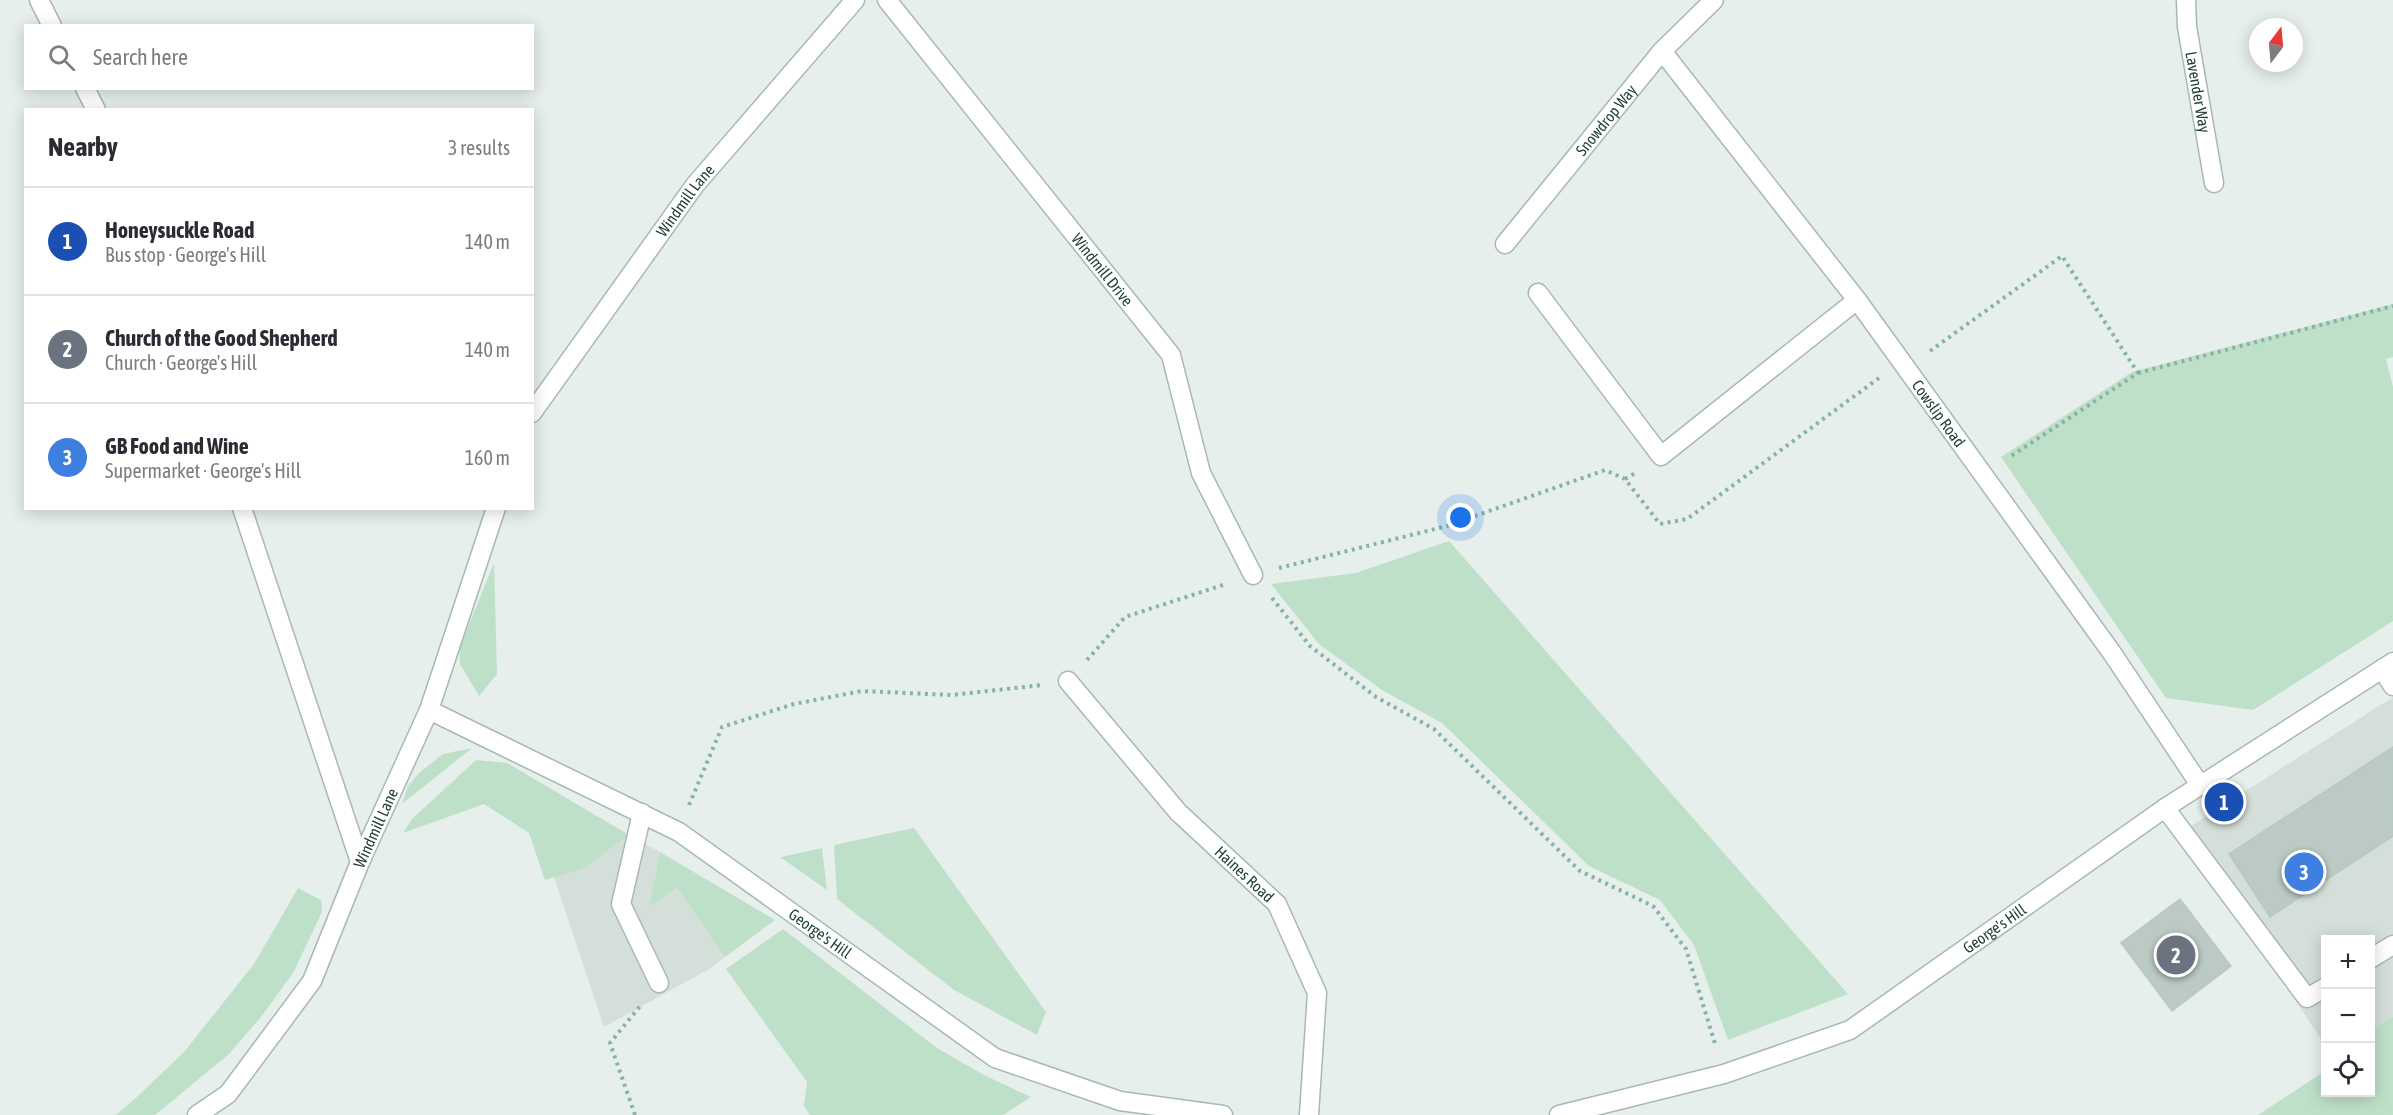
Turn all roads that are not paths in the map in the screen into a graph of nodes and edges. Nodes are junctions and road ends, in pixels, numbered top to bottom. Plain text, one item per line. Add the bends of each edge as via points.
1 (39, 0) edge
2 (855, 0) edge
3 (887, 0) edge
4 (1714, 0) edge
5 (2186, 0) edge
6 (51, 24) edge
7 (1662, 51) junction
8 (86, 90) edge
9 (95, 108) edge
10 (2214, 183) dead end
11 (1505, 244) dead end
12 (1538, 293) dead end
13 (1857, 300) junction
14 (534, 410) edge
15 (243, 510) edge
16 (495, 510) edge
17 (1253, 575) road end
18 (2388, 666) edge
19 (1068, 681) dead end
20 (2393, 686) edge
21 (429, 710) junction
22 (2200, 784) junction
23 (2165, 808) junction
24 (642, 813) junction
25 (360, 861) junction
26 (2393, 945) edge
27 (2375, 956) edge
28 (659, 983) road end
29 (2322, 989) edge
30 (197, 1115) edge
31 (1223, 1115) edge
32 (1309, 1115) edge
33 (1559, 1115) edge

1 - 6 street
2 - 14 street, Windmill Lane via 694,185
3 - 17 street, Windmill Drive via 1171,355 1201,473
4 - 7 street, Snowdrop Way
5 - 10 street, Lavender Way via 2187,27
7 - 11 street, Snowdrop Way
7 - 13 street, Cowslip Road
8 - 9 street
12 - 13 street via 1661,456
13 - 22 street, Cowslip Road via 2112,653
15 - 25 street
16 - 21 street, Windmill Lane
18 - 20 street
18 - 22 street, George's Hill
19 - 32 street, Haines Road via 1178,812 1277,904 1317,993
21 - 24 street, George's Hill
21 - 25 street, Windmill Lane
22 - 23 street, George's Hill
23 - 29 street via 2307,998
23 - 33 street, George's Hill via 1850,1030 1724,1074
24 - 28 street via 621,903
24 - 31 street, George's Hill via 679,832 995,1058 1120,1101
25 - 30 street, Windmill Lane via 312,981 228,1094
26 - 27 street

